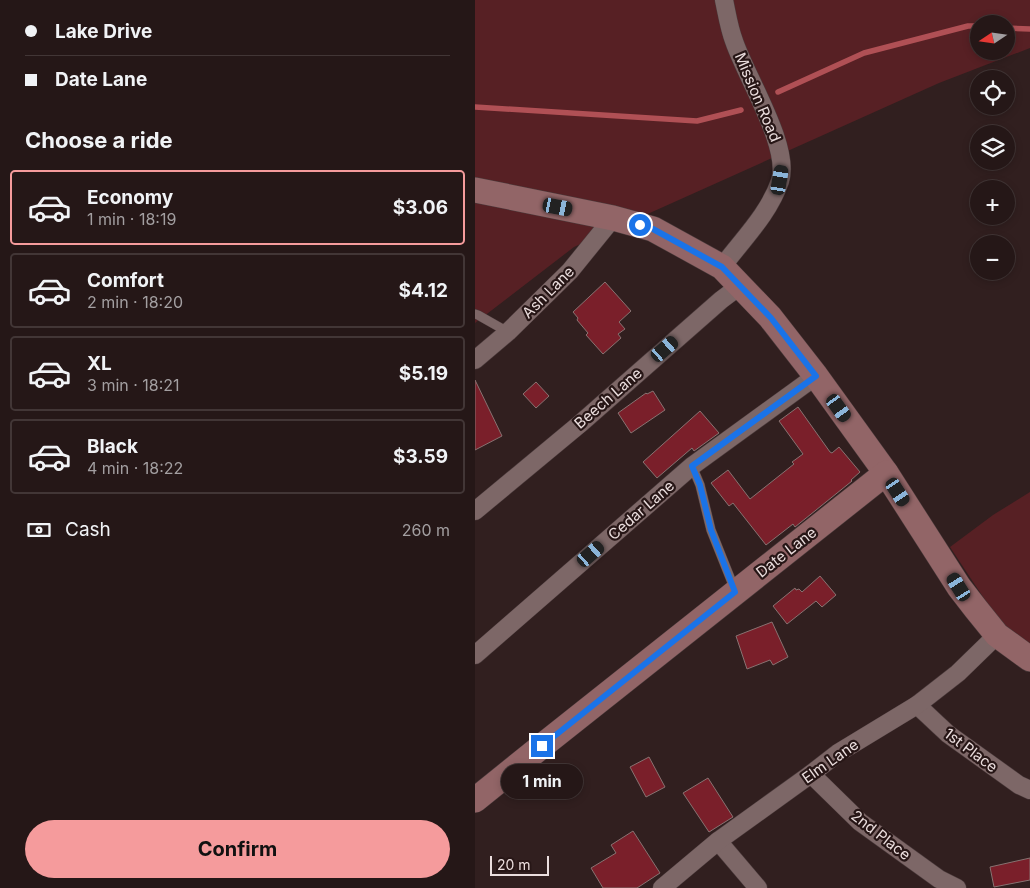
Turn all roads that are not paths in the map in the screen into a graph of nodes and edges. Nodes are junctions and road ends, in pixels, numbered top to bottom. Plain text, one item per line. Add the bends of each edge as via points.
1 (725, 0) edge
2 (475, 190) edge
3 (613, 218) junction
4 (722, 267) junction
5 (741, 285) junction
6 (475, 314) edge
7 (508, 332) junction
8 (475, 360) edge
9 (816, 376) junction
10 (692, 466) junction
11 (886, 473) junction
12 (475, 511) edge
13 (735, 592) junction
14 (997, 635) junction
15 (475, 655) edge
16 (1030, 659) edge
17 (917, 705) junction
18 (811, 774) junction
19 (1030, 790) edge
20 (475, 800) edge
21 (718, 841) junction
22 (662, 888) edge
23 (758, 888) edge
24 (957, 888) edge

1 - 4 street, Mission Road via 734,41 779,146 783,166 774,195
2 - 3 street
3 - 4 street via 653,229
3 - 7 street, Ash Lane via 570,272
4 - 5 street
5 - 9 street
5 - 12 street, Beech Lane
6 - 7 lane
7 - 8 street, Ash Lane
9 - 10 street, Cedar Lane
9 - 11 street
10 - 13 lane via 711,530
10 - 15 street, Cedar Lane
11 - 13 street, Date Lane
11 - 14 street via 959,587
13 - 20 street, Date Lane
14 - 16 street
14 - 17 street, Elm Lane via 958,673
17 - 18 street, Elm Lane via 838,753
17 - 19 street, 1st Place via 948,734
18 - 21 street, Elm Lane
18 - 24 street, 2nd Place via 860,822 939,879
21 - 22 street, Elm Lane
21 - 23 street

